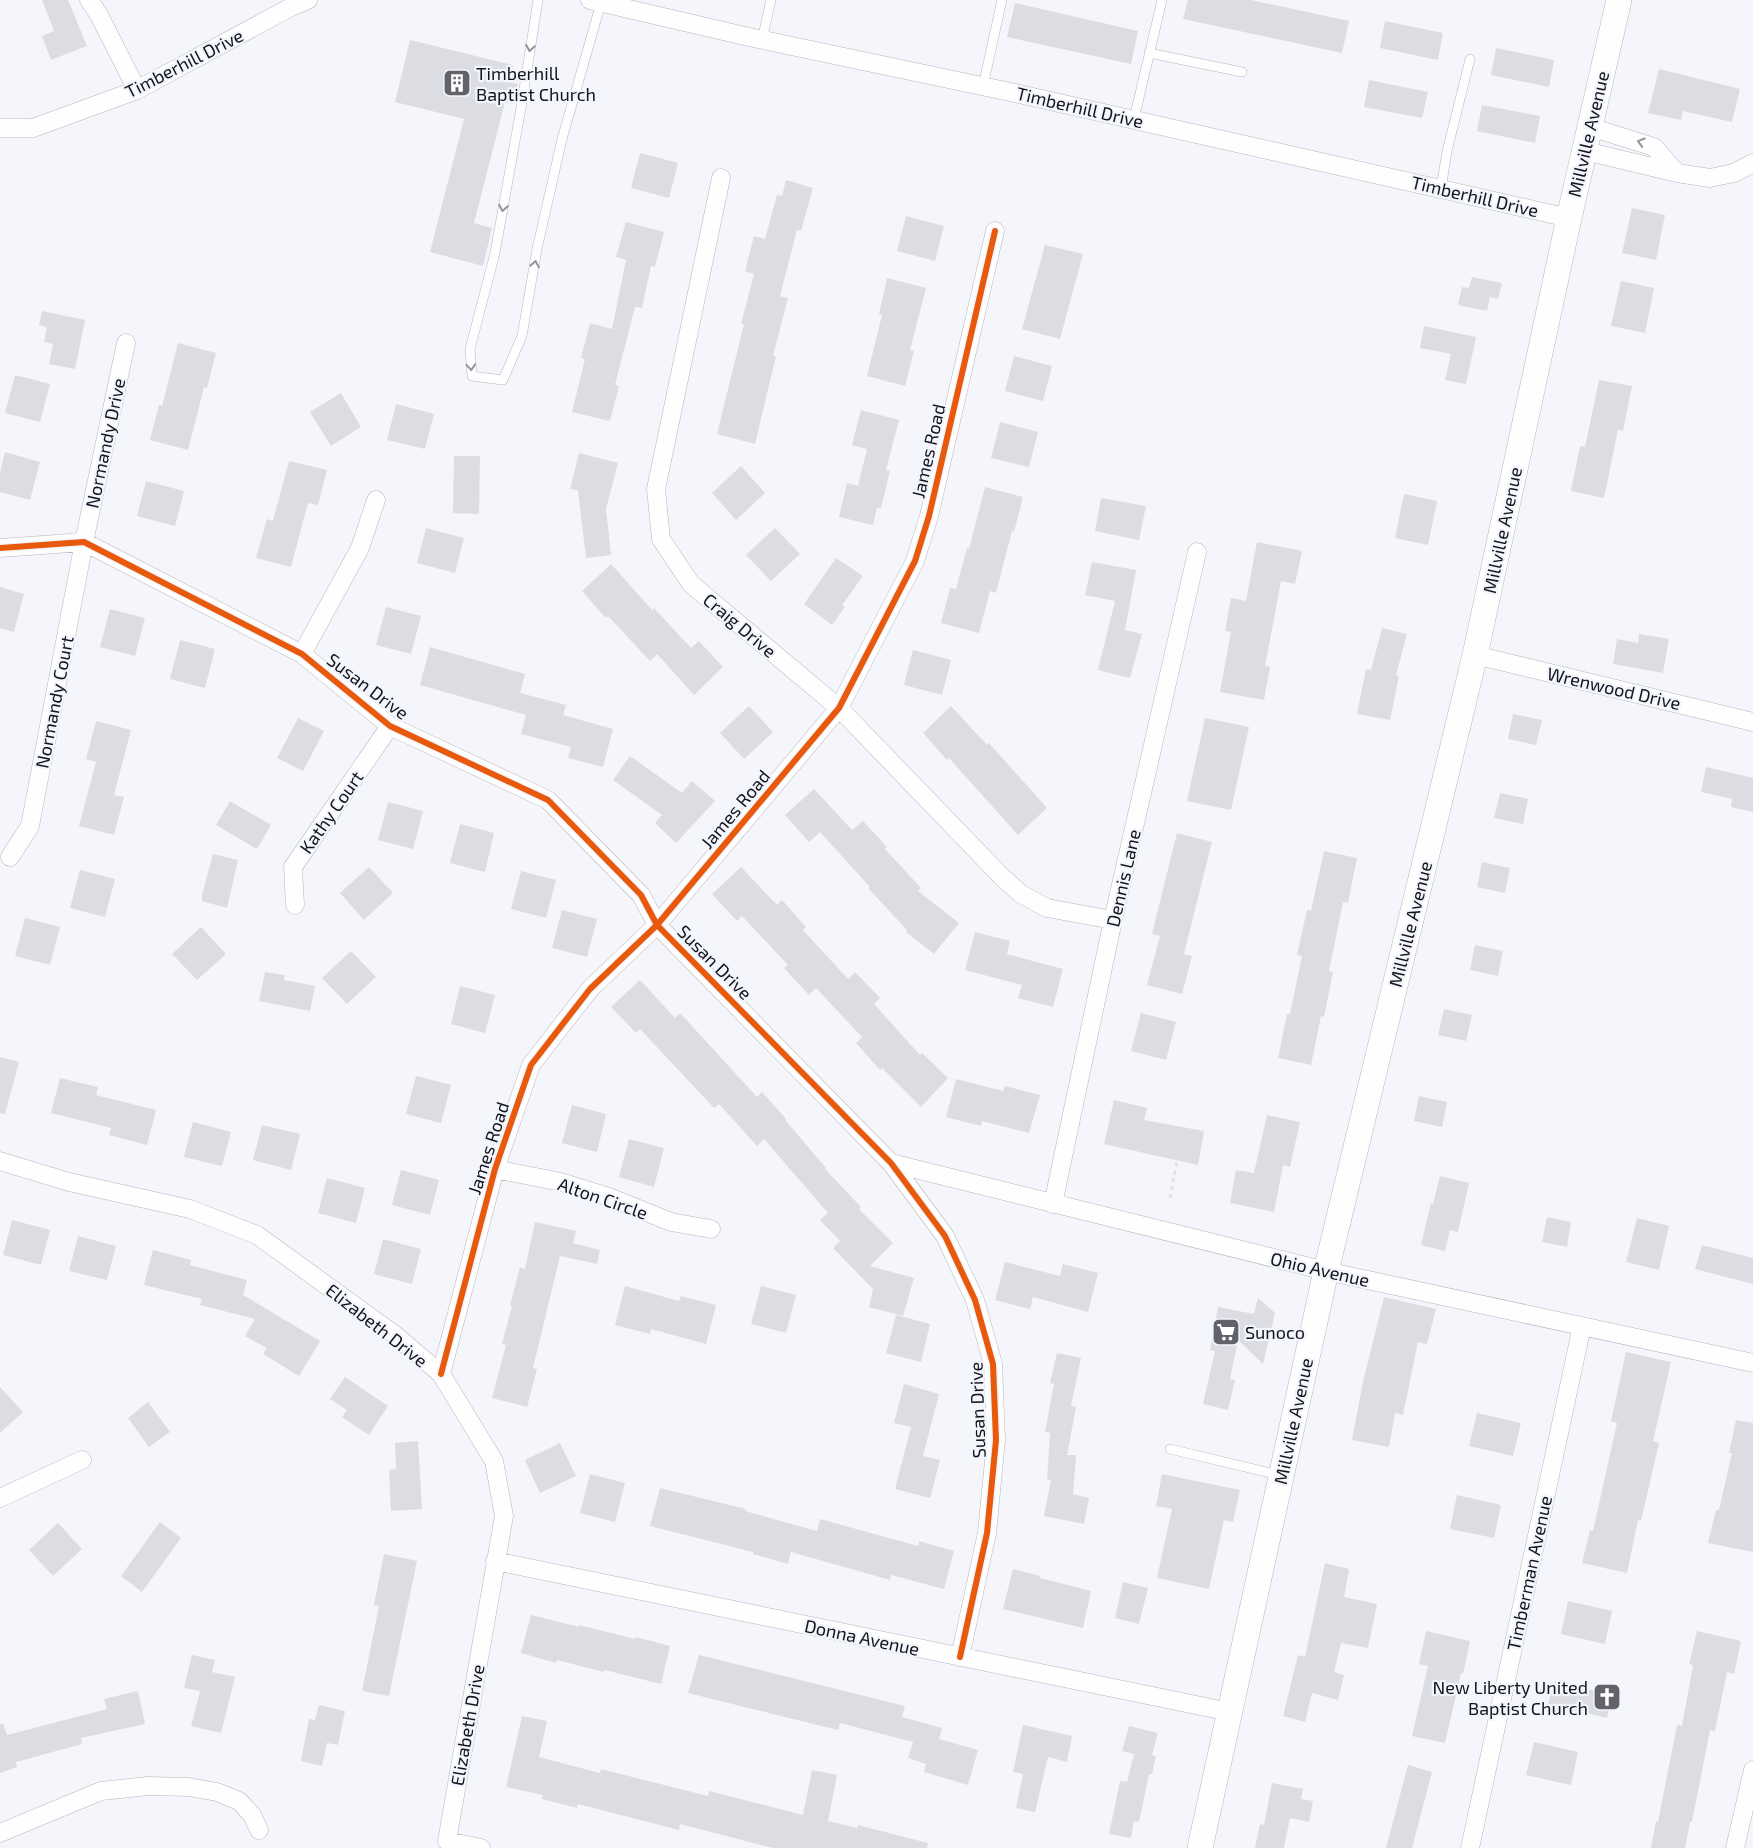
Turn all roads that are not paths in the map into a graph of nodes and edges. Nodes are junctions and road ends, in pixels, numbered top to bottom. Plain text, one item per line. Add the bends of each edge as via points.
1 (88, 0) edge
2 (308, 0) edge
3 (538, 0) edge
4 (771, 0) edge
5 (1002, 0) edge
6 (1162, 0) edge
7 (1619, 0) edge
8 (596, 1) edge
9 (762, 40) junction
10 (1149, 53) junction
11 (1470, 59) dead end
12 (1242, 72) dead end
13 (983, 86) junction
14 (137, 90) junction
15 (1134, 119) junction
16 (1590, 127) junction
17 (0, 128) edge
18 (1585, 151) junction
19 (1753, 163) edge
20 (1677, 172) junction
21 (721, 178) dead end
22 (1441, 189) junction
23 (1569, 218) junction
24 (995, 231) dead end
25 (126, 343) dead end
26 (376, 500) dead end
27 (84, 542) junction
28 (0, 548) edge
29 (1198, 552) dead end
30 (302, 654) junction
31 (1475, 655) junction
32 (840, 708) junction
33 (1753, 722) edge
34 (390, 726) junction
35 (10, 856) dead end
36 (295, 905) dead end
37 (1113, 920) junction
38 (657, 925) junction
39 (0, 1161) edge
40 (891, 1162) junction
41 (495, 1169) junction
42 (1053, 1204) junction
43 (711, 1229) dead end
44 (1326, 1271) junction
45 (1582, 1326) junction
46 (1753, 1363) edge
47 (441, 1374) junction
48 (1170, 1449) dead end
49 (82, 1460) dead end
50 (1281, 1475) junction
51 (0, 1498) edge
52 (495, 1561) junction
53 (960, 1657) junction
54 (1230, 1712) junction
55 (1753, 1770) edge
56 (259, 1830) dead end
57 (0, 1833) edge
58 (481, 1848) edge
59 (1200, 1848) edge
60 (1470, 1848) edge
61 (1735, 1848) edge

1 - 14 street
2 - 14 street, Timberhill Drive
3 -> 8 lane via 495,253 470,349 472,376 503,380 522,336 537,249
4 - 9 lane
5 - 13 lane
6 - 10 lane
7 - 16 main road, Millville Avenue
8 - 9 street, Timberhill Drive
9 - 13 street, Timberhill Drive
10 - 12 lane
10 - 15 lane
11 - 22 lane
13 - 15 street, Timberhill Drive
14 - 17 street, Timberhill Drive via 33,128
15 - 22 street, Timberhill Drive
16 - 18 main road, Millville Avenue
20 -> 16 street via 1654,147
18 - 20 street
18 - 23 main road, Millville Avenue
19 - 20 street via 1734,173 1710,178
21 - 32 street, Craig Drive via 656,489 661,539 691,584
22 - 23 street, Timberhill Drive
23 - 31 main road, Millville Avenue
24 - 32 street, James Road via 929,516 915,561
25 - 27 street, Normandy Drive
26 - 30 street via 360,548
27 - 28 street
27 - 30 street, Susan Drive
27 - 35 street, Normandy Court via 30,826
29 - 37 street, Dennis Lane
30 - 34 street, Susan Drive
31 - 33 street, Wrenwood Drive
31 - 44 main road, Millville Avenue
32 - 37 street, Craig Drive via 1021,894 1047,908
32 - 38 street, James Road
34 - 36 street, Kathy Court via 293,867
34 - 38 street, Susan Drive via 548,800 641,895
37 - 42 street, Dennis Lane
38 - 40 street, Susan Drive
38 - 41 street, James Road via 590,989 532,1064
39 - 47 street, Elizabeth Drive via 69,1182 190,1208 257,1235 395,1335
40 - 42 street, Ohio Avenue
40 - 53 street, Susan Drive via 945,1236 975,1300 993,1364 996,1440 987,1533
41 - 43 street, Alton Circle via 561,1182 610,1197 671,1222
41 - 47 street, James Road
42 - 44 street, Ohio Avenue
44 - 45 street, Ohio Avenue
44 - 50 main road, Millville Avenue
45 - 46 street, Ohio Avenue
45 - 60 street, Timberman Avenue
47 - 52 street, Elizabeth Drive via 494,1461 504,1516
48 - 50 lane
49 - 51 street
50 - 54 main road, Millville Avenue
52 - 53 street, Donna Avenue
52 - 58 street, Elizabeth Drive via 447,1841
53 - 54 street, Donna Avenue
54 - 59 main road, Millville Avenue
55 - 61 street
56 - 57 street via 252,1815 239,1801 217,1792 148,1786 101,1791

